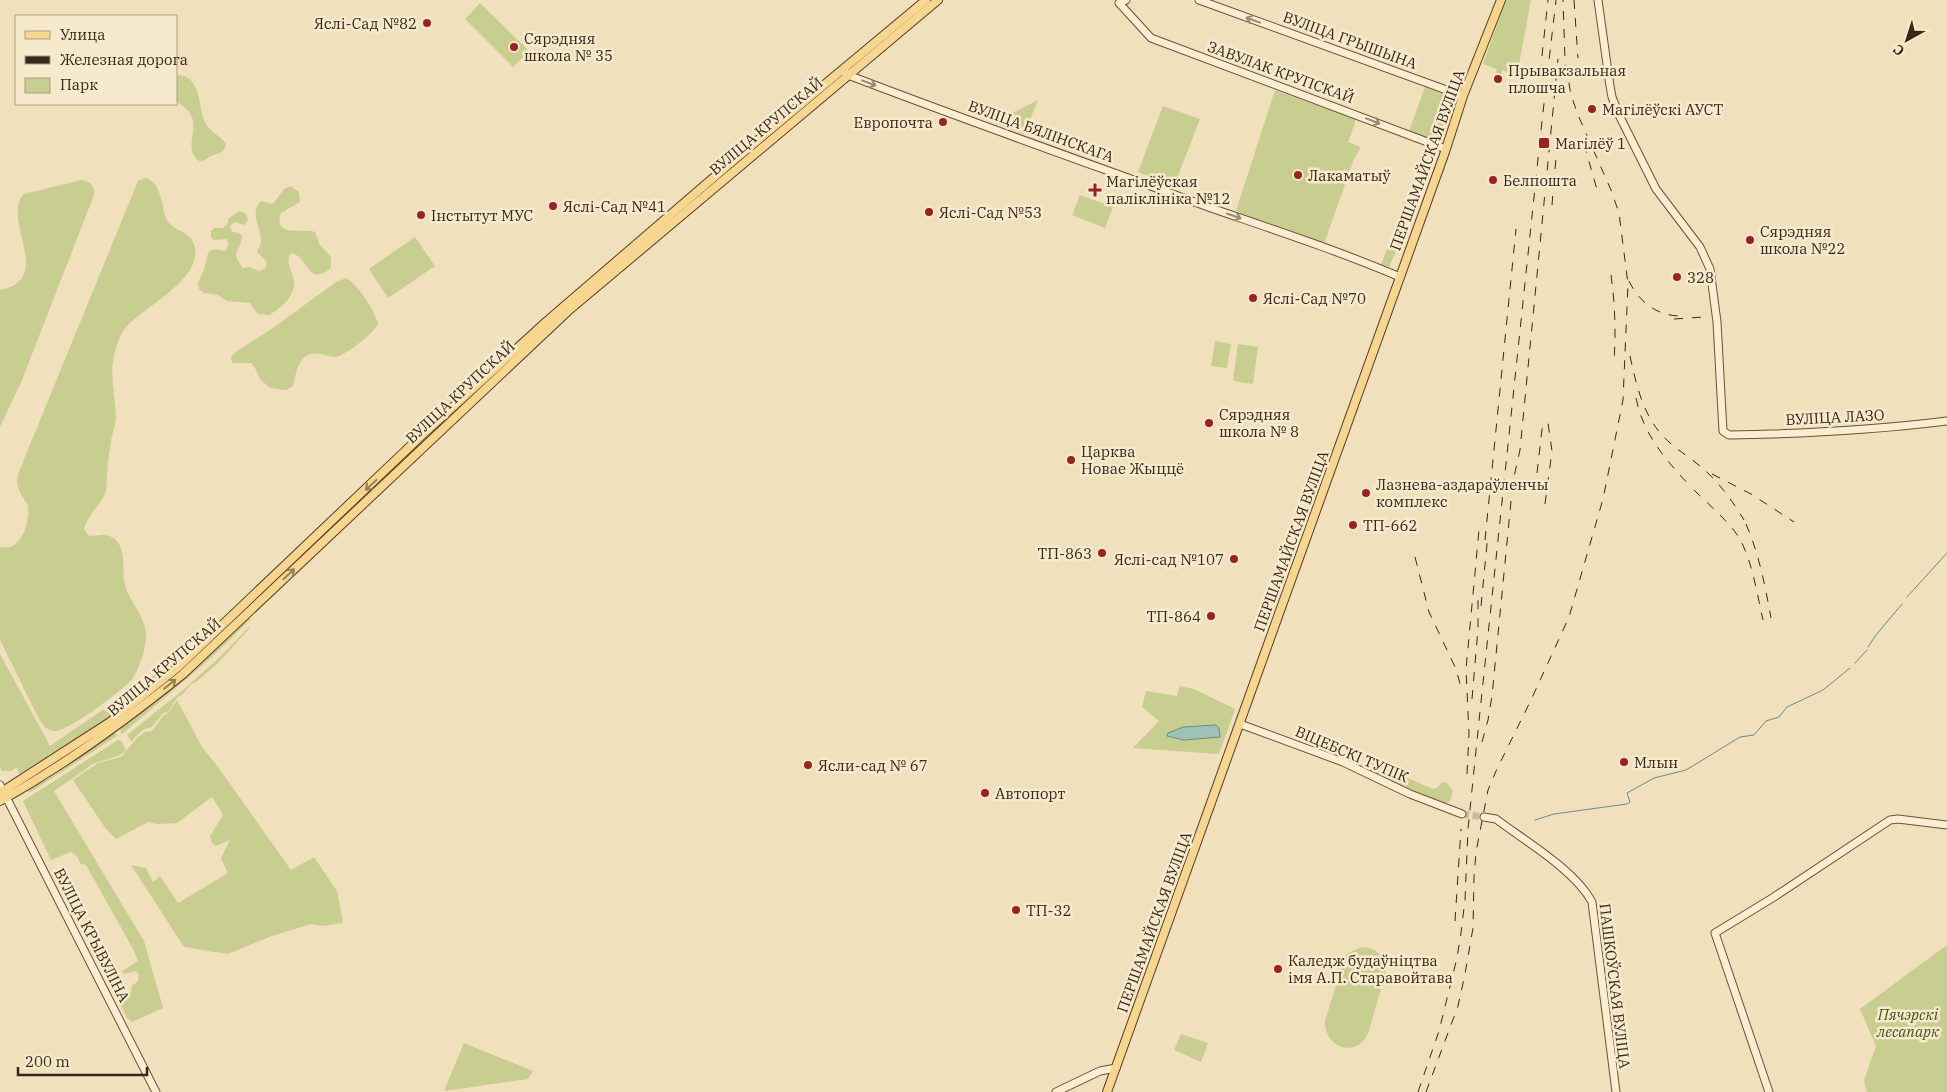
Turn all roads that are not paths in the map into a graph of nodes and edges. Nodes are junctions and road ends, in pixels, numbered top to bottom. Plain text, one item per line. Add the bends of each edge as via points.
1 (926, 0) edge
2 (938, 0) edge
3 (1199, 0) edge
4 (1501, 0) edge
5 (1598, 0) edge
6 (1122, 2) edge
7 (845, 73) junction
8 (1464, 96) junction
9 (1446, 149) junction
10 (1400, 277) junction
11 (1947, 421) edge
12 (1240, 724) junction
13 (2, 794) edge
14 (1462, 814) tunnel mouth
15 (1484, 816) tunnel mouth
16 (1947, 826) edge
17 (1116, 1068) junction
18 (156, 1092) edge
19 (1056, 1092) edge
20 (1107, 1092) edge
21 (1616, 1092) edge
22 (1769, 1092) edge

1 - 7 main road, ВУЛІЦА КРУПСКАЙ
2 - 7 main road, ВУЛІЦА КРУПСКАЙ
8 -> 3 main road, ВУЛІЦА ГРЫШЫНА
4 - 8 main road, ПЕРШАМАЙСКАЯ ВУЛІЦА
5 - 11 main road, ВУЛІЦА ЛАЗО via 1612,97 1656,189 1700,247 1710,269 1717,322 1721,427 1725,434 1830,431
6 -> 9 main road, ЗАВУЛАК КРУПСКАЙ via 1151,38
7 -> 10 main road, ВУЛІЦА БЯЛІНСКАГА
7 - 13 main road, ВУЛІЦА КРУПСКАЙ via 727,166 547,320 177,668 110,722
8 - 9 main road, ПЕРШАМАЙСКАЯ ВУЛІЦА
9 - 10 main road, ПЕРШАМАЙСКАЯ ВУЛІЦА
10 - 12 main road, ПЕРШАМАЙСКАЯ ВУЛІЦА
12 - 14 main road, ВІЦЕБСКІ ТУПІК via 1343,762
12 - 17 main road, ПЕРШАМАЙСКАЯ ВУЛІЦА
13 - 18 main road, ВУЛІЦА КРЫВУЛІНА
15 - 21 main road, ПАШКОЎСКАЯ ВУЛІЦА via 1496,819 1561,868 1582,886 1592,902
16 - 22 main road via 1890,820 1715,933
17 - 19 main road
17 - 20 main road, ПЕРШАМАЙСКАЯ ВУЛІЦА

